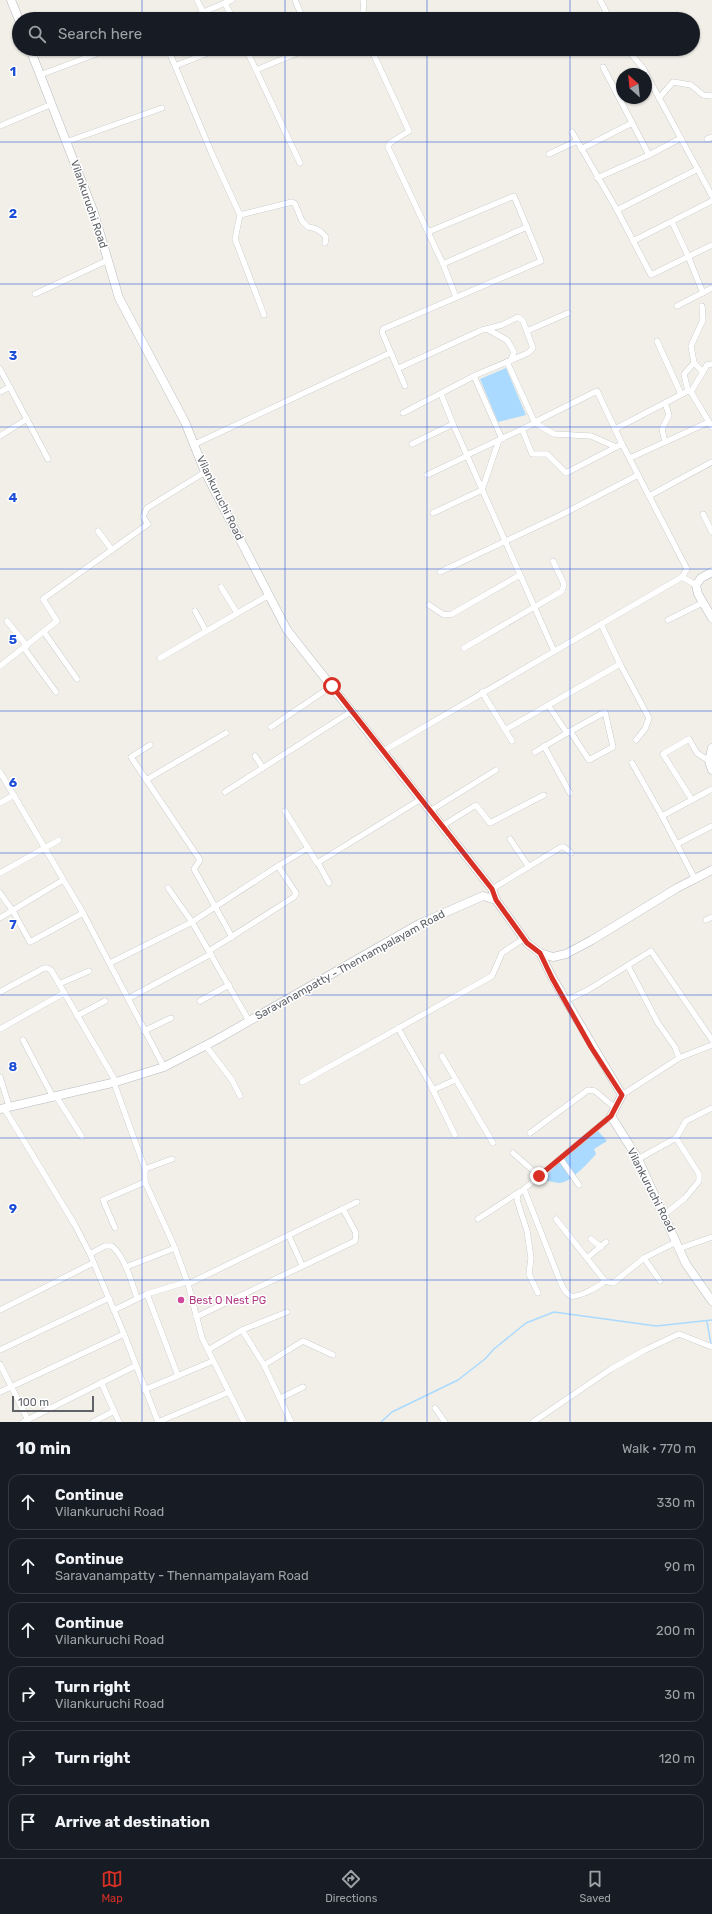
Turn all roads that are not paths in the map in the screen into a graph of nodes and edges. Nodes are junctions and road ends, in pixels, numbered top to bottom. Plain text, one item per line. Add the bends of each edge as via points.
1 (11, 0) edge
2 (197, 0) edge
3 (232, 0) edge
4 (295, 0) edge
5 (363, 0) edge
6 (600, 0) edge
7 (225, 3) junction
8 (16, 12) edge
9 (203, 12) joint
10 (230, 12) edge
11 (300, 12) edge
12 (363, 12) edge
13 (606, 12) edge
14 (33, 56) edge
15 (90, 56) edge
16 (171, 56) edge
17 (200, 56) edge
18 (249, 56) edge
19 (290, 56) edge
20 (374, 56) edge
21 (633, 56) edge
22 (175, 66) junction
23 (603, 67) dead end
24 (256, 70) junction
25 (40, 75) junction
26 (712, 96) edge
27 (659, 98) junction
28 (52, 104) junction
29 (162, 108) dead end
30 (632, 123) junction
31 (0, 126) edge
32 (572, 132) dead end
33 (681, 138) junction
34 (577, 141) junction
35 (66, 142) junction
36 (581, 149) junction
37 (550, 154) dead end
38 (648, 155) junction
39 (300, 163) dead end
40 (698, 169) junction
41 (598, 178) junction
42 (712, 196) edge
43 (712, 201) edge
44 (617, 210) junction
45 (240, 216) junction
46 (672, 222) junction
47 (527, 227) junction
48 (428, 232) junction
49 (634, 241) junction
50 (325, 242) dead end
51 (712, 245) edge
52 (688, 256) junction
53 (108, 260) junction
54 (443, 264) junction
55 (712, 288) edge
56 (703, 293) junction
57 (35, 294) dead end
58 (456, 298) junction
59 (677, 306) dead end
60 (702, 306) dead end
61 (568, 313) dead end
62 (264, 315) dead end
63 (486, 329) junction
64 (527, 331) junction
65 (657, 341) dead end
66 (390, 353) junction
67 (509, 361) junction
68 (694, 363) junction
69 (712, 364) edge
70 (398, 368) junction
71 (0, 369) edge
72 (703, 372) junction
73 (474, 376) junction
74 (405, 386) dead end
75 (10, 387) junction
76 (0, 392) edge
77 (690, 392) junction
78 (442, 394) junction
79 (681, 394) junction
80 (665, 403) junction
81 (403, 413) dead end
82 (27, 419) junction
83 (535, 423) junction
84 (453, 424) junction
85 (711, 424) edge
86 (615, 428) junction
87 (522, 429) junction
88 (0, 436) edge
89 (500, 439) junction
90 (665, 442) junction
91 (195, 444) junction
92 (412, 444) dead end
93 (622, 444) junction
94 (616, 447) junction
95 (467, 456) junction
96 (630, 458) junction
97 (48, 459) dead end
98 (712, 462) edge
99 (205, 472) junction
100 (638, 474) junction
101 (427, 475) dead end
102 (482, 490) junction
103 (649, 496) junction
104 (433, 513) dead end
105 (703, 514) dead end
106 (98, 531) dead end
107 (712, 532) edge
108 (505, 541) junction
109 (112, 550) junction
110 (553, 560) dead end
111 (440, 572) dead end
112 (712, 572) edge
113 (520, 575) junction
114 (682, 577) junction
115 (696, 584) junction
116 (221, 587) dead end
117 (269, 595) junction
118 (702, 603) junction
119 (429, 605) dead end
120 (535, 607) junction
121 (195, 611) dead end
122 (237, 613) junction
123 (712, 618) edge
124 (668, 620) dead end
125 (7, 621) dead end
126 (601, 624) junction
127 (206, 631) junction
128 (44, 632) junction
129 (25, 647) junction
130 (464, 648) dead end
131 (554, 651) junction
132 (160, 658) dead end
133 (620, 664) junction
134 (0, 666) edge
135 (77, 679) dead end
136 (332, 686) junction
137 (56, 692) dead end
138 (482, 692) junction
139 (548, 705) junction
140 (352, 711) junction
141 (272, 727) dead end
142 (505, 730) junction
143 (568, 732) junction
144 (226, 733) dead end
145 (636, 740) dead end
146 (512, 741) dead end
147 (150, 745) dead end
148 (544, 746) junction
149 (712, 748) edge
150 (383, 751) junction
151 (535, 752) dead end
152 (256, 756) dead end
153 (709, 761) junction
154 (632, 763) dead end
155 (263, 768) junction
156 (496, 770) dead end
157 (712, 770) edge
158 (0, 772) edge
159 (146, 780) junction
160 (712, 789) edge
161 (225, 792) dead end
162 (570, 793) dead end
163 (14, 795) junction
164 (544, 795) dead end
165 (421, 799) junction
166 (692, 800) junction
167 (0, 803) edge
168 (285, 811) dead end
169 (430, 811) junction
170 (662, 816) junction
171 (442, 826) junction
172 (712, 826) edge
173 (510, 839) dead end
174 (59, 840) dead end
175 (677, 844) junction
176 (308, 848) junction
177 (45, 849) junction
178 (571, 853) dead end
179 (318, 863) junction
180 (278, 866) junction
181 (529, 867) junction
182 (712, 870) edge
183 (0, 873) edge
184 (695, 879) junction
185 (63, 880) junction
186 (329, 883) dead end
187 (168, 888) dead end
188 (492, 889) junction
189 (0, 893) edge
190 (496, 900) junction
191 (216, 907) junction
192 (13, 911) junction
193 (83, 913) junction
194 (0, 918) edge
195 (192, 922) junction
196 (232, 937) junction
197 (523, 939) junction
198 (210, 953) junction
199 (540, 953) junction
200 (110, 963) junction
201 (628, 966) junction
202 (89, 971) dead end
203 (59, 984) junction
204 (229, 986) junction
205 (0, 992) edge
206 (64, 992) junction
207 (128, 998) junction
208 (105, 1001) dead end
209 (200, 1001) dead end
210 (565, 1001) junction
211 (77, 1016) junction
212 (171, 1018) dead end
213 (249, 1021) junction
214 (398, 1028) junction
215 (0, 1029) edge
216 (144, 1031) junction
217 (23, 1040) dead end
218 (712, 1040) edge
219 (712, 1045) edge
220 (206, 1046) junction
221 (442, 1056) dead end
222 (679, 1058) junction
223 (164, 1067) junction
224 (0, 1077) edge
225 (455, 1080) junction
226 (302, 1082) dead end
227 (115, 1083) junction
228 (433, 1090) junction
229 (622, 1095) junction
230 (55, 1096) junction
231 (240, 1096) dead end
232 (4, 1108) edge
233 (712, 1108) edge
234 (613, 1112) junction
235 (530, 1133) dead end
236 (455, 1135) dead end
237 (82, 1137) dead end
238 (676, 1138) junction
239 (492, 1143) dead end
240 (513, 1153) dead end
241 (560, 1158) junction
242 (172, 1159) dead end
243 (638, 1159) junction
244 (145, 1169) junction
245 (539, 1176) junction
246 (145, 1182) junction
247 (579, 1185) dead end
248 (524, 1188) junction
249 (357, 1202) dead end
250 (343, 1209) junction
251 (664, 1215) junction
252 (478, 1219) dead end
253 (556, 1219) dead end
254 (115, 1228) dead end
255 (289, 1236) junction
256 (712, 1237) edge
257 (590, 1239) dead end
258 (606, 1242) dead end
259 (677, 1246) junction
260 (601, 1247) junction
261 (175, 1248) junction
262 (90, 1254) junction
263 (587, 1258) junction
264 (644, 1258) junction
265 (93, 1263) junction
266 (302, 1266) junction
267 (126, 1267) junction
268 (660, 1281) dead end
269 (605, 1282) junction
270 (187, 1283) junction
271 (538, 1293) dead end
272 (147, 1294) junction
273 (109, 1298) junction
274 (137, 1298) junction
275 (712, 1301) edge
276 (0, 1310) edge
277 (114, 1310) junction
278 (287, 1312) dead end
279 (196, 1317) junction
280 (242, 1330) junction
281 (124, 1334) junction
282 (712, 1347) edge
283 (0, 1350) edge
284 (208, 1350) junction
285 (333, 1355) dead end
286 (213, 1361) junction
287 (0, 1364) edge
288 (264, 1365) junction
289 (135, 1366) junction
290 (178, 1376) junction
291 (101, 1382) junction
292 (11, 1386) junction
293 (303, 1387) dead end
294 (144, 1390) junction
295 (0, 1392) edge
296 (229, 1392) junction
297 (281, 1398) junction
298 (435, 1408) dead end
299 (114, 1411) junction
300 (26, 1421) edge
301 (93, 1422) edge
302 (119, 1422) edge
303 (158, 1422) edge
304 (244, 1422) edge
305 (291, 1422) edge
306 (445, 1422) edge
307 (533, 1422) edge

1 - 8 main road
2 - 9 street
3 - 7 street
4 - 11 street
5 - 12 street
6 - 13 street
7 - 9 street
7 - 10 street
14 - 25 main road, Vilankuruchi Road
15 - 25 street
16 - 22 street
17 - 22 street
18 - 24 street
19 - 24 street
20 - 48 street via 409,131 388,147
21 - 27 street via 643,68
22 - 45 street
23 - 30 street
24 - 39 street
25 - 28 main road, Vilankuruchi Road
26 - 27 street via 703,95 691,85 673,82
27 - 33 street
28 - 31 street
28 - 35 main road, Vilankuruchi Road
29 - 35 street
30 - 36 street
30 - 38 street
32 - 34 street
33 - 38 street
33 - 40 street
34 - 36 street
34 - 37 street
35 - 53 main road, Vilankuruchi Road via 94,213
36 - 41 street
38 - 41 street
40 - 42 street
40 - 44 street
41 - 44 street
43 - 46 street
44 - 49 street
45 - 50 street via 292,202 296,204 302,221 308,227 316,228 326,236
45 - 62 street via 235,239
46 - 49 street
46 - 52 street
47 - 48 street via 514,196
47 - 54 street
47 - 58 street via 541,261
48 - 54 street
49 - 52 street via 651,274
51 - 52 street
52 - 56 street
53 - 57 street
53 - 91 main road, Vilankuruchi Road via 119,298
54 - 58 street
55 - 56 street
56 - 59 street
58 - 66 street via 383,329
60 - 68 street via 703,320 691,346
61 - 64 street
63 - 64 street via 518,317 523,321
63 - 67 street via 507,340 514,352
63 - 70 street
64 - 67 street via 533,348
65 - 79 street
66 - 70 street
66 - 91 street
67 - 73 street
67 - 83 street
68 - 72 street
68 - 77 street via 684,374
69 - 72 street via 707,365
70 - 74 street
71 - 75 street
72 - 77 street
73 - 78 street
73 - 89 street
75 - 76 street
75 - 82 street
77 - 79 street
77 - 85 street
78 - 81 street
78 - 84 street
79 - 80 street
80 - 86 street
80 - 90 street via 669,416 662,429
82 - 88 street
82 - 97 street
83 - 86 street via 597,391
83 - 87 street
83 - 94 street via 554,434 591,436
84 - 92 street
84 - 95 street
85 - 90 street
86 - 93 street
87 - 89 street
87 - 94 street via 532,454 547,454 566,472
89 - 95 street
89 - 102 street
90 - 96 street
91 - 99 main road, Vilankuruchi Road
93 - 94 street
93 - 96 street
95 - 101 street
95 - 102 street
96 - 100 street
98 - 103 street
99 - 109 street via 147,508 143,517 148,524
99 - 117 main road, Vilankuruchi Road
100 - 103 street
100 - 108 street
102 - 104 street
102 - 108 street
103 - 114 street via 687,569
105 - 107 street
106 - 109 street
108 - 111 street
108 - 113 street
109 - 128 street via 44,598 57,621
110 - 120 street via 564,589
112 - 115 main road
113 - 119 street via 452,614 444,615
113 - 120 street
114 - 115 street
114 - 126 street
115 - 118 main road
116 - 122 street
117 - 122 street
117 - 136 main road, Vilankuruchi Road via 287,630
118 - 123 main road
118 - 124 street
120 - 130 street
120 - 131 street
121 - 127 street
122 - 127 street
125 - 129 street
126 - 131 street
126 - 133 street
127 - 132 street
128 - 129 street
128 - 135 street
129 - 134 street
129 - 137 street
131 - 138 street
133 - 139 street
133 - 145 street via 648,718 645,729
136 - 140 main road, Vilankuruchi Road
136 - 141 street
138 - 142 street
138 - 150 street
139 - 142 street
139 - 143 street
140 - 150 main road, Vilankuruchi Road
140 - 155 street
142 - 146 street
143 - 143 street via 605,712 613,747 589,760
143 - 148 street
144 - 159 street
147 - 159 street via 131,757
148 - 151 street
148 - 162 street
149 - 153 main road
150 - 165 main road, Vilankuruchi Road
152 - 155 street
153 - 157 main road
153 - 166 street via 697,753 689,739 663,754
154 - 170 street
155 - 161 street
156 - 169 street
158 - 163 street
159 - 191 street via 200,860 194,869
160 - 166 street
163 - 167 street
163 - 177 street
164 - 171 street via 490,823 476,805
165 - 169 main road, Vilankuruchi Road
165 - 179 street
166 - 170 street
168 - 176 street
169 - 171 main road, Vilankuruchi Road
170 - 175 street
171 - 188 main road, Vilankuruchi Road
172 - 175 street
173 - 181 street
174 - 177 street
175 - 184 street
176 - 179 street
176 - 180 street
177 - 183 street
177 - 185 street
178 - 181 street via 561,847
179 - 186 street
180 - 191 street
180 - 196 street via 296,894
181 - 188 street
182 - 184 main road
184 - 199 main road via 566,954 553,957
185 - 192 street
185 - 193 street
187 - 195 street
188 - 190 main road, Vilankuruchi Road
189 - 192 street
190 - 197 main road
190 - 213 main road, Saravanampatty - Thennampalayam Road via 483,896 426,921
191 - 195 street
191 - 196 street
192 - 193 street via 30,942
192 - 194 street
193 - 200 street
195 - 198 street
195 - 200 street
196 - 198 street
197 - 199 main road
197 - 214 street via 502,953 492,976
198 - 204 street
198 - 207 street
199 - 210 main road
200 - 207 street
201 - 210 street
201 - 218 street via 651,951
201 - 222 street
202 - 203 street
203 - 205 street via 51,970 44,968
203 - 206 street
204 - 209 street
204 - 213 street
206 - 211 street
206 - 215 street
207 - 216 street
208 - 211 street
210 - 229 main road
211 - 227 street
212 - 216 street
213 - 220 main road, Saravanampatty - Thennampalayam Road
214 - 226 street
214 - 228 street
216 - 223 street
217 - 230 street
219 - 222 street
220 - 223 main road, Saravanampatty - Thennampalayam Road
220 - 231 street via 232,1080
221 - 225 street
222 - 229 street
223 - 227 main road, Saravanampatty - Thennampalayam Road
224 - 232 street
225 - 228 street
225 - 239 street
227 - 230 main road, Saravanampatty - Thennampalayam Road
227 - 244 street
228 - 236 street
229 - 234 main road
230 - 232 main road, Saravanampatty - Thennampalayam Road
230 - 237 street
232 - 262 street
233 - 238 street via 686,1121
234 - 235 street via 595,1091 588,1090
234 - 241 street
234 - 243 main road, Vilankuruchi Road
238 - 243 street
238 - 251 street via 699,1174 699,1181 685,1198
240 - 245 street
241 - 245 street
241 - 247 street
242 - 244 street
243 - 251 main road, Vilankuruchi Road
244 - 246 street
245 - 248 street
246 - 254 street via 103,1200
246 - 261 street
248 - 252 street
248 - 269 street via 560,1282 568,1294 578,1296
248 - 271 street via 518,1194 517,1200 527,1231 531,1258 529,1274
249 - 250 street
250 - 255 street
250 - 266 street via 356,1233 355,1240
251 - 259 main road, Vilankuruchi Road
253 - 263 street
255 - 266 street
255 - 270 street
256 - 259 street
257 - 260 street
258 - 260 street
259 - 264 street
259 - 275 main road, Vilankuruchi Road via 686,1264
260 - 263 street
261 - 267 street
261 - 270 street
262 - 265 street
262 - 267 street via 105,1246 112,1246
263 - 269 street
264 - 268 street
264 - 269 street via 613,1283
265 - 273 street
265 - 276 street
266 - 279 street
267 - 274 street
270 - 272 street
270 - 279 street
272 - 274 street
272 - 290 street
273 - 277 street
273 - 283 street
274 - 277 street
277 - 281 street
278 - 280 street
279 - 284 street
280 - 284 street
280 - 288 street
281 - 289 street
281 - 292 street
282 - 307 street via 679,1334 662,1341 611,1369
284 - 286 street
285 - 288 street via 303,1341
286 - 290 street
286 - 296 street
287 - 292 street
288 - 297 street
289 - 291 street
289 - 294 street
290 - 294 street
291 - 299 street
291 - 300 street
292 - 295 street
292 - 300 street
293 - 297 street
294 - 303 street
296 - 303 street
296 - 304 street
297 - 305 street
298 - 306 street
299 - 301 street
299 - 302 street

